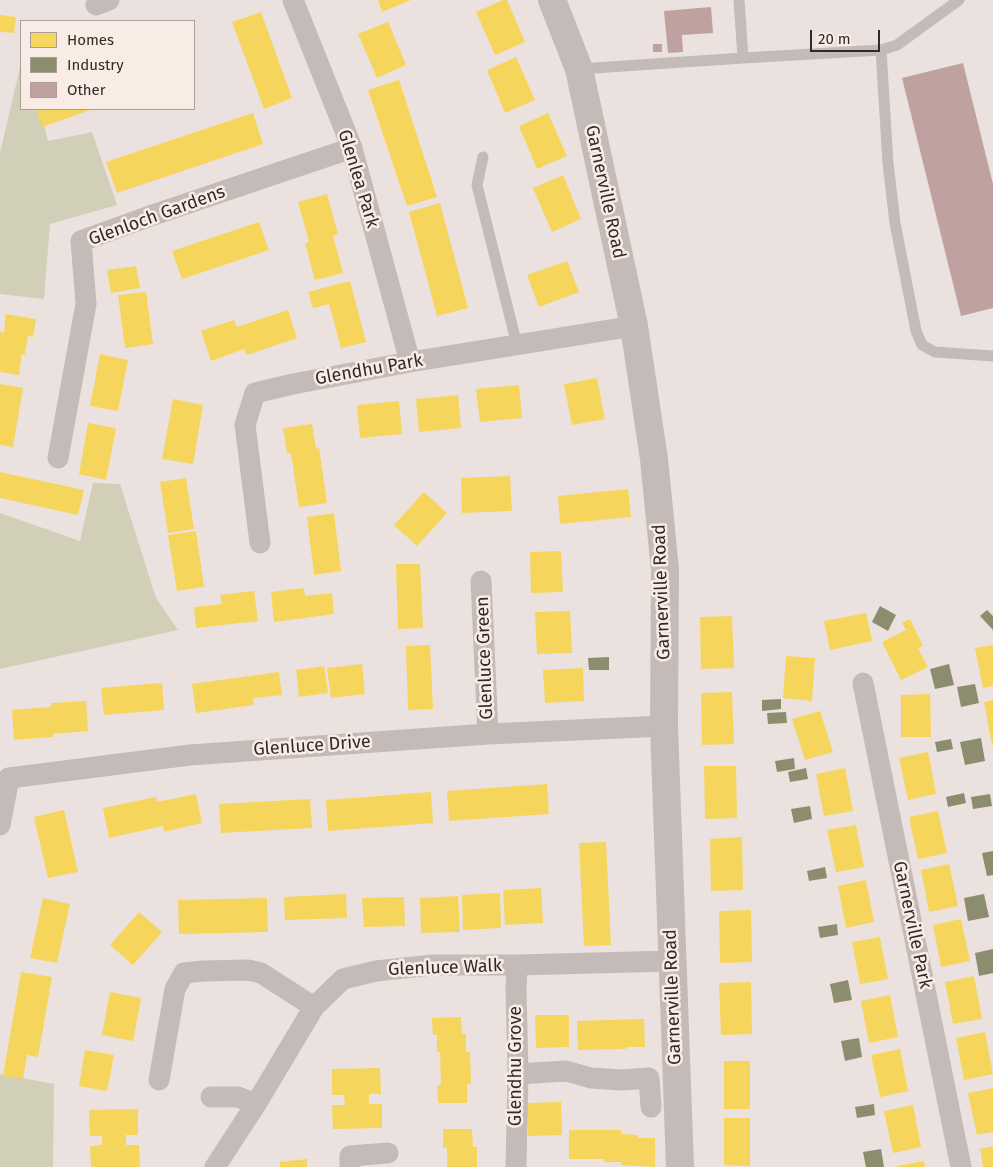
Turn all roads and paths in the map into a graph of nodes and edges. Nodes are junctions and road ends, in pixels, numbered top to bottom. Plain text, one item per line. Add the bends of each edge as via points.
1 (293, 0) edge
2 (552, 0) edge
3 (738, 0) edge
4 (959, 0) edge
5 (881, 50) junction
6 (743, 58) junction
7 (579, 69) junction
8 (352, 148) junction
9 (483, 157) dead end
10 (634, 326) junction
11 (517, 345) junction
12 (993, 356) edge
13 (410, 362) junction
14 (58, 458) dead end
15 (260, 543) dead end
16 (482, 581) dead end
17 (862, 683) dead end
18 (664, 726) junction
19 (488, 734) junction
20 (0, 825) edge
21 (672, 961) junction
22 (516, 966) junction
23 (314, 1007) junction
24 (518, 1074) junction
25 (159, 1080) dead end
26 (211, 1097) dead end
27 (256, 1104) junction
28 (651, 1107) dead end
29 (388, 1153) dead end
30 (215, 1167) edge
31 (350, 1167) edge
32 (516, 1167) edge
33 (680, 1167) edge
34 (961, 1167) edge

1 - 8 street, Glenlea Park
2 - 7 street, Garnerville Road
3 - 6 lane
4 - 5 lane via 897,45
5 - 6 lane
5 - 12 lane via 895,223 916,331 922,345 935,352
6 - 7 lane
7 - 10 street, Garnerville Road
8 - 13 street, Glenlea Park
8 - 14 street, Glenloch Gardens via 82,241 86,304
9 - 11 lane via 477,185
10 - 11 street, Glendhu Park
10 - 18 street, Garnerville Road via 654,459 665,570
11 - 13 street, Glendhu Park
13 - 15 street, Glendhu Park via 255,393 245,425
16 - 19 street, Glenluce Green
17 - 34 street, Garnerville Park
18 - 19 street, Glenluce Drive
18 - 21 street, Garnerville Road
19 - 20 street, Glenluce Drive via 190,755 9,778
21 - 22 street, Glenluce Walk
21 - 33 street, Garnerville Road
22 - 23 street, Glenluce Walk via 433,965 376,971 343,979
22 - 24 street, Glendhu Grove
23 - 25 street via 261,974 248,970 184,973 174,989
23 - 27 street, Glenluce Walk
24 - 28 street via 566,1072 591,1078 650,1078
24 - 32 street, Glendhu Grove
26 - 27 street via 238,1097
27 - 30 street, Glenluce Walk
29 - 31 street via 350,1156

